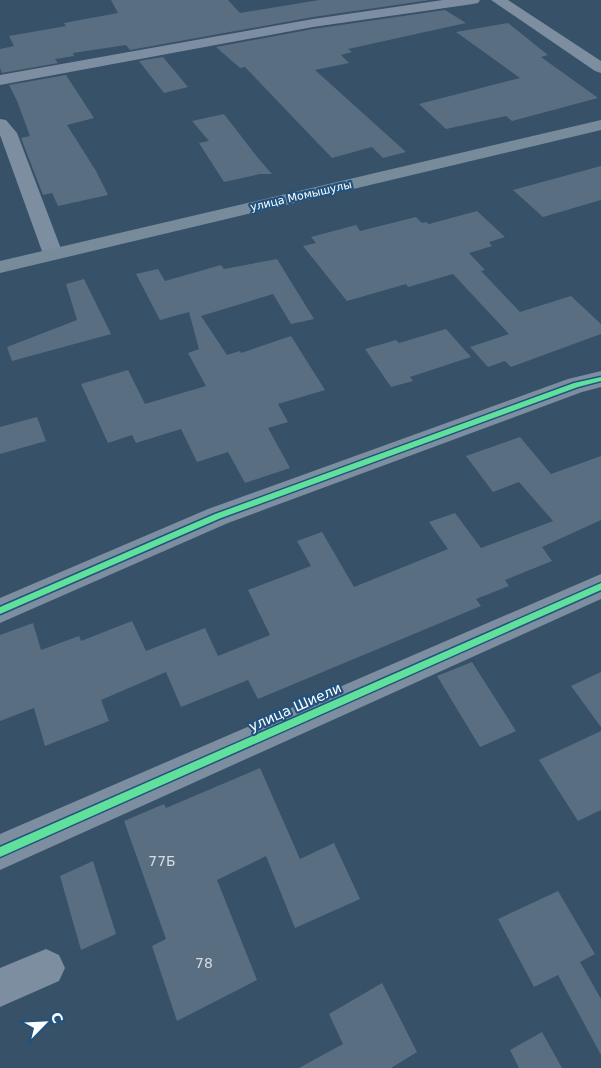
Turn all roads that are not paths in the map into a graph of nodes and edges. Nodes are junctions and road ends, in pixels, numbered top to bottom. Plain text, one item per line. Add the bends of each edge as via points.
1 (473, 0) edge
2 (498, 0) edge
3 (601, 68) edge
4 (0, 80) edge
5 (0, 124) edge
6 (601, 124) edge
7 (53, 254) junction
8 (0, 267) edge
9 (601, 379) edge
10 (601, 586) edge
11 (0, 611) edge
12 (0, 852) edge
13 (46, 968) dead end
14 (0, 988) edge

1 - 4 street via 313,23
2 - 3 street
5 - 7 street via 8,133
6 - 7 street, улица Момышулы
7 - 8 street, улица Момышулы
9 - 11 street via 540,398 218,516
10 - 12 street, улица Шиели
13 - 14 street

